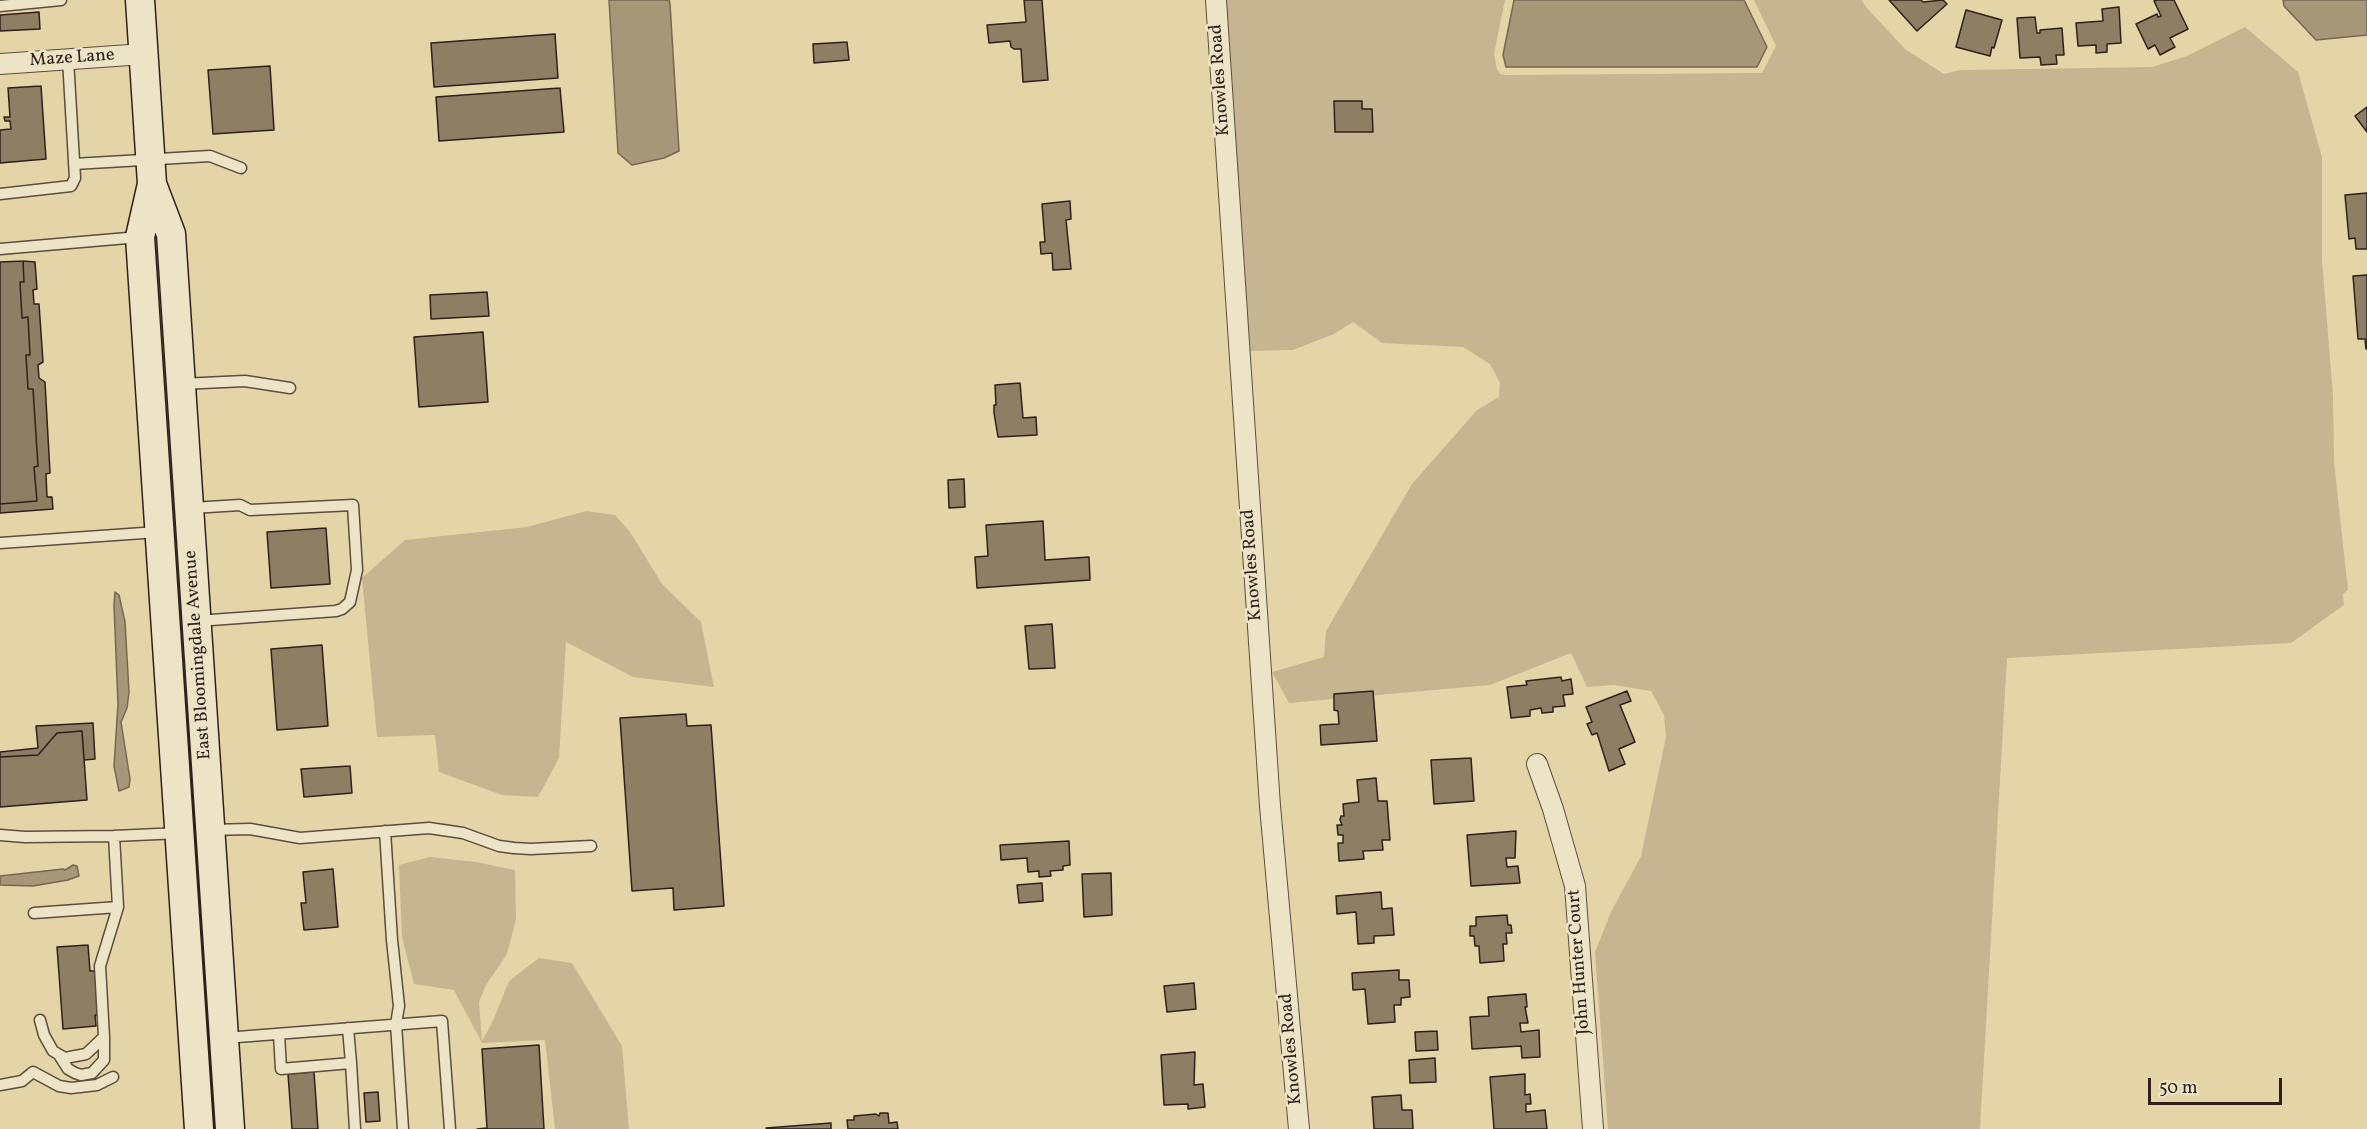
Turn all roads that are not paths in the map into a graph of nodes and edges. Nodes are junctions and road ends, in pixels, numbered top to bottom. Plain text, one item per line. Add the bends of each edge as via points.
1 (61, 0) edge
2 (1216, 0) edge
3 (137, 2) edge
4 (0, 6) edge
5 (144, 54) junction
6 (68, 59) junction
7 (0, 64) edge
8 (74, 164) junction
9 (240, 168) dead end
10 (151, 171) junction
11 (0, 194) edge
12 (140, 237) junction
13 (0, 249) edge
14 (181, 384) junction
15 (290, 388) dead end
16 (178, 526) junction
17 (0, 543) edge
18 (197, 621) junction
19 (1538, 764) dead end
20 (210, 830) junction
21 (385, 831) junction
22 (180, 832) junction
23 (0, 835) edge
24 (114, 836) junction
25 (591, 846) dead end
26 (118, 907) junction
27 (34, 913) dead end
28 (40, 1020) dead end
29 (396, 1024) junction
30 (348, 1028) junction
31 (279, 1034) junction
32 (104, 1037) junction
33 (225, 1038) junction
34 (58, 1055) junction
35 (351, 1063) junction
36 (113, 1077) dead end
37 (0, 1085) edge
38 (199, 1129) edge
39 (230, 1129) edge
40 (355, 1129) edge
41 (403, 1129) edge
42 (450, 1129) edge
43 (1299, 1129) edge
44 (1593, 1129) edge

1 - 4 lane
2 - 43 street, Knowles Road via 1270,806
3 - 5 main road, East Bloomingdale Avenue
5 - 6 street, Maze Lane
5 - 10 main road, East Bloomingdale Avenue
6 - 7 street, Maze Lane
6 - 8 lane
8 - 10 lane
8 - 11 lane via 71,186
9 - 10 lane via 210,156
10 - 12 main road, East Bloomingdale Avenue
10 - 14 main road, East Bloomingdale Avenue via 171,234
12 - 13 lane
12 - 16 main road, East Bloomingdale Avenue
14 - 15 lane via 245,381
14 - 16 main road, East Bloomingdale Avenue
16 - 17 lane
16 - 18 main road, East Bloomingdale Avenue
16 - 18 lane via 240,505 250,510 353,505 357,570 346,606 336,611
16 - 22 main road, East Bloomingdale Avenue
18 - 20 main road, East Bloomingdale Avenue
19 - 44 street, John Hunter Court via 1575,886
20 - 21 lane via 250,829 300,838
20 - 33 main road, East Bloomingdale Avenue
21 - 25 lane via 446,828 499,846
21 - 29 lane via 399,1006
22 - 24 lane
22 - 38 main road, East Bloomingdale Avenue
23 - 24 lane
24 - 26 lane
26 - 27 lane
26 - 32 lane via 100,966
28 - 34 lane via 48,1043
29 - 30 lane
29 - 41 lane
29 - 42 lane via 442,1021
30 - 31 lane
30 - 35 lane
31 - 33 lane
31 - 35 lane via 282,1070
32 - 34 lane via 86,1054 71,1058
32 - 34 lane via 104,1060 92,1073 75,1073
33 - 39 main road, East Bloomingdale Avenue
35 - 40 lane
36 - 37 lane via 84,1088 58,1086 33,1072 22,1081

